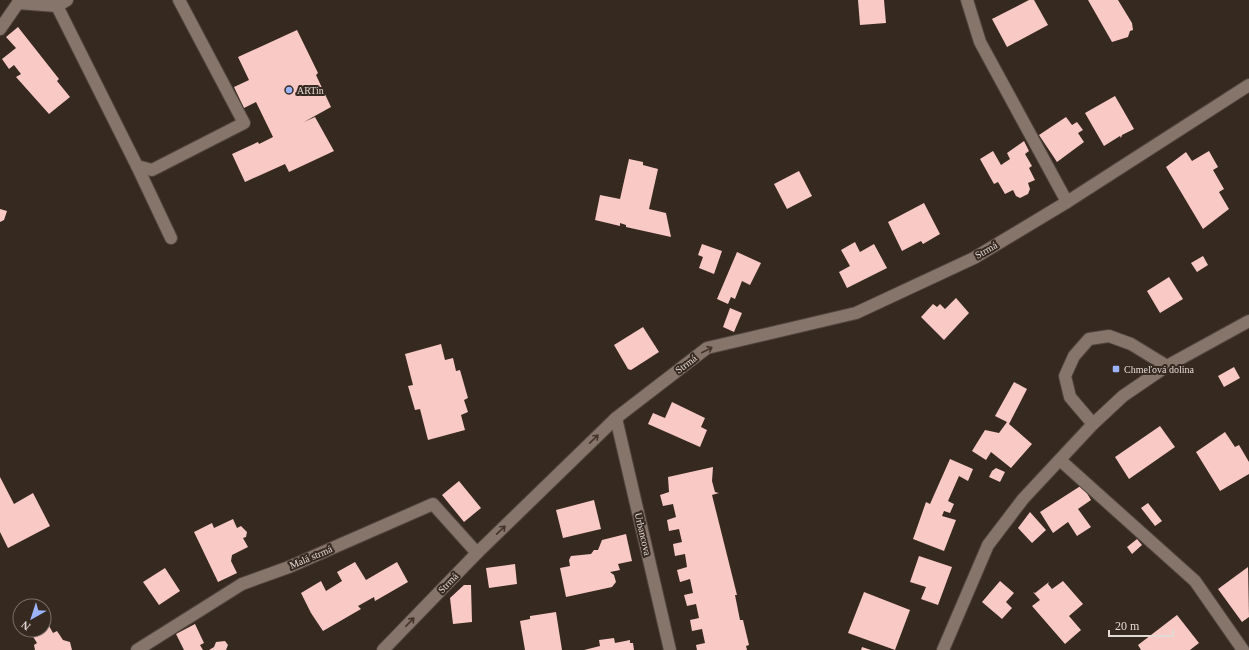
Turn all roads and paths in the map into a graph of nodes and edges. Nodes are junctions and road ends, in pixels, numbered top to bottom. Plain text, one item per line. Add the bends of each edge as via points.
1 (179, 0) edge
2 (966, 0) edge
3 (16, 2) edge
4 (62, 3) edge
5 (0, 29) edge
6 (1249, 85) edge
7 (137, 166) junction
8 (1067, 202) junction
9 (171, 238) dead end
10 (1249, 320) edge
11 (1167, 366) junction
12 (616, 418) junction
13 (1093, 424) junction
14 (1060, 460) junction
15 (477, 553) junction
16 (137, 650) edge
17 (382, 650) edge
18 (670, 650) edge
19 (943, 650) edge
20 (1243, 650) edge

1 - 7 street via 244,123 152,170
2 - 8 street via 980,42
3 - 4 street
3 - 5 street
4 - 7 street
6 - 8 street, Strmá
7 - 9 street
12 -> 8 street, Strmá via 707,348 856,313 974,258
10 - 11 street
11 - 13 street via 1123,396
11 - 13 street via 1131,344 1109,336 1089,339 1074,356 1065,376 1070,397
15 -> 12 street, Strmá
12 - 18 street, Urbancova
13 - 14 street
14 - 19 street via 1023,499 988,544
14 - 20 street via 1195,581
15 - 16 street, Malá strmá via 433,504 242,584
17 -> 15 street, Strmá

